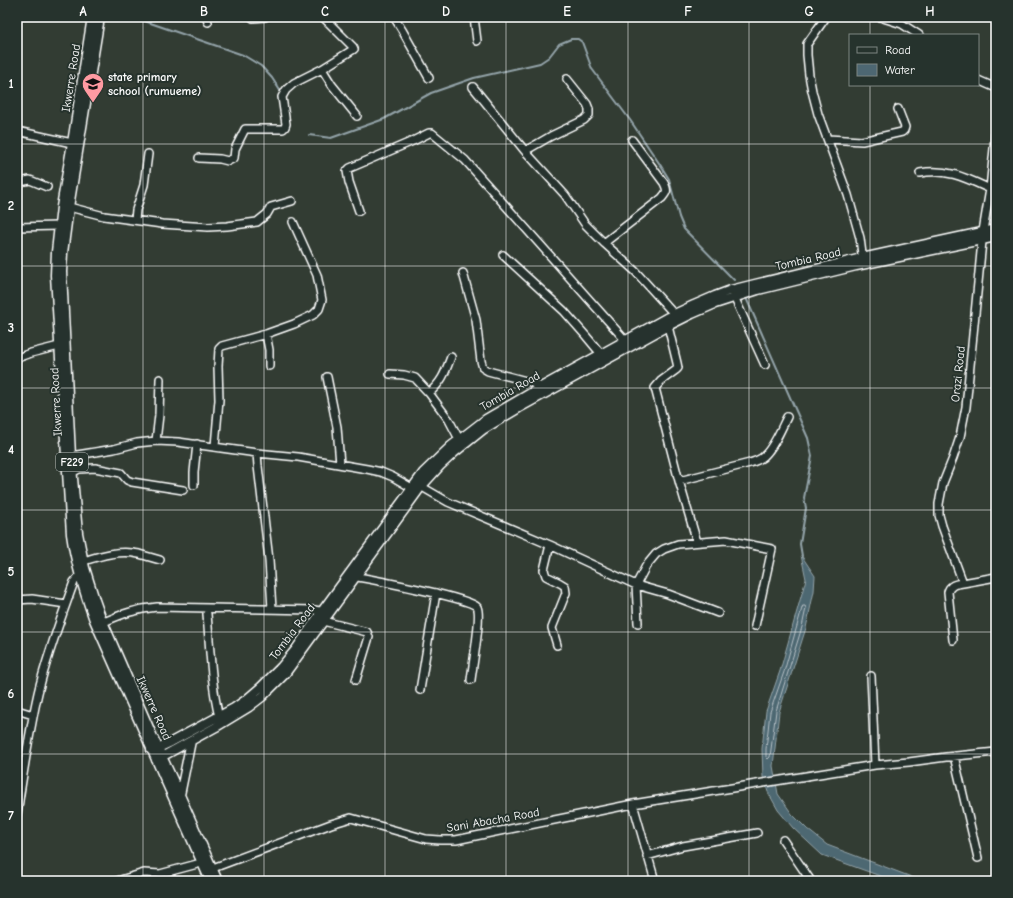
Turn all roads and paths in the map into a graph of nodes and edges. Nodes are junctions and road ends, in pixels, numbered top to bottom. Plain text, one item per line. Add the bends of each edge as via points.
1 (92, 17) edge
2 (100, 17) edge
3 (265, 17) edge
4 (323, 17) edge
5 (394, 17) edge
6 (474, 17) edge
7 (826, 17) edge
8 (880, 17) edge
9 (253, 18) dead end
10 (917, 34) edge
11 (477, 41) dead end
12 (322, 69) junction
13 (429, 78) dead end
14 (567, 79) dead end
15 (979, 80) edge
16 (473, 87) dead end
17 (996, 88) edge
18 (898, 109) dead end
19 (357, 116) dead end
20 (996, 128) edge
21 (17, 131) edge
22 (828, 139) junction
23 (632, 140) dead end
24 (72, 143) junction
25 (525, 151) junction
26 (148, 154) dead end
27 (199, 158) dead end
28 (920, 173) dead end
29 (17, 181) edge
30 (47, 188) dead end
31 (990, 189) junction
32 (292, 201) dead end
33 (69, 207) junction
34 (359, 211) dead end
35 (135, 220) junction
36 (292, 222) dead end
37 (59, 226) junction
38 (17, 228) edge
39 (996, 229) edge
40 (983, 236) junction
41 (996, 237) edge
42 (604, 243) junction
43 (503, 255) dead end
44 (863, 261) junction
45 (463, 273) dead end
46 (732, 294) junction
47 (674, 314) junction
48 (667, 322) junction
49 (266, 334) junction
50 (626, 341) junction
51 (59, 346) junction
52 (601, 354) junction
53 (451, 357) dead end
54 (17, 358) edge
55 (269, 366) dead end
56 (765, 366) dead end
57 (390, 374) dead end
58 (327, 377) dead end
59 (160, 379) dead end
60 (541, 387) junction
61 (429, 393) junction
62 (787, 417) dead end
63 (459, 439) junction
64 (156, 441) junction
65 (197, 444) junction
66 (214, 446) junction
67 (257, 452) junction
68 (71, 456) junction
69 (340, 464) junction
70 (73, 472) junction
71 (679, 481) junction
72 (194, 485) dead end
73 (416, 486) junction
74 (183, 490) dead end
75 (697, 542) junction
76 (550, 545) junction
77 (160, 560) dead end
78 (84, 561) junction
79 (83, 574) junction
80 (352, 576) junction
81 (996, 577) edge
82 (963, 583) junction
83 (636, 586) junction
84 (436, 593) junction
85 (17, 600) edge
86 (66, 604) junction
87 (272, 609) junction
88 (326, 612) junction
89 (718, 613) dead end
90 (207, 614) dead end
91 (321, 621) junction
92 (104, 622) junction
93 (638, 623) dead end
94 (755, 626) dead end
95 (953, 640) dead end
96 (557, 645) dead end
97 (871, 676) dead end
98 (356, 680) dead end
99 (471, 680) dead end
100 (420, 690) dead end
101 (17, 710) edge
102 (34, 715) junction
103 (219, 717) junction
104 (153, 737) junction
105 (190, 741) junction
106 (171, 742) junction
107 (155, 749) junction
108 (996, 752) edge
109 (954, 756) junction
110 (159, 758) junction
111 (874, 764) junction
112 (180, 795) junction
113 (633, 804) junction
114 (17, 814) edge
115 (757, 833) dead end
116 (782, 840) dead end
117 (648, 856) junction
118 (978, 858) dead end
119 (201, 863) junction
120 (213, 868) junction
121 (117, 881) edge
122 (210, 881) edge
123 (218, 881) edge
124 (655, 881) edge
125 (811, 881) edge

1 - 24 main road, Ikwerre Road / F229
2 - 33 main road, Ikwerre Road / F229
3 - 9 street
4 - 12 street via 354,48
5 - 13 street
6 - 11 street
7 - 22 street via 807,44 807,49 812,91
8 - 10 street via 902,24
12 - 19 street
12 - 27 street via 286,90 282,97 285,128 244,129 234,158 228,161 220,158
14 - 25 street via 587,104 589,115
15 - 17 street
16 - 25 street
18 - 22 street via 905,127 902,132 862,141
20 - 31 street, Orazi Road
21 - 24 street
22 - 44 street via 848,195 860,238
23 - 42 street via 664,183 666,193
24 - 37 main road, Ikwerre Road / F229
25 - 42 street via 565,195 585,224
26 - 35 street via 144,185
28 - 31 street via 936,171 954,174
29 - 30 street via 30,180
31 - 40 street, Orazi Road
32 - 35 street via 271,207 257,222 240,225 208,227
33 - 35 street via 104,216
33 - 68 main road, Ikwerre Road / F229 via 63,253 62,289
34 - 50 street via 347,171 432,133 465,160
36 - 49 street via 317,275 322,300 319,309 313,315
37 - 38 street
37 - 51 main road, Ikwerre Road / F229 via 55,275
39 - 40 main road, Tombia Road
40 - 41 main road, Tombia Road
40 - 44 main road, Tombia Road
40 - 82 street, Orazi Road via 966,407 960,437 943,483 939,504 942,526
42 - 47 street via 635,271
43 - 52 street via 564,311
44 - 46 main road, Tombia Road via 758,290
45 - 60 street via 476,320 483,368
46 - 47 main road, Tombia Road
46 - 48 main road, Tombia Road via 692,314
46 - 56 street
47 - 48 main road, Tombia Road
48 - 50 main road, Tombia Road
48 - 71 street via 678,368 654,388
48 - 73 main road, Tombia Road via 484,429
49 - 55 street
49 - 66 street via 219,349 219,400
50 - 52 main road, Tombia Road
51 - 54 street
51 - 79 main road, Ikwerre Road / F229 via 71,534
52 - 60 main road, Tombia Road
53 - 61 street via 438,386
57 - 61 street via 415,378
58 - 69 street via 337,427
59 - 64 street
60 - 63 main road, Tombia Road via 486,419
61 - 63 street via 449,420
62 - 71 street via 764,457
63 - 73 main road, Tombia Road via 431,464
64 - 65 street
64 - 68 street
65 - 66 street
65 - 72 street
66 - 67 street
67 - 69 street
67 - 87 street
68 - 70 main road, Ikwerre Road / F229
69 - 73 street via 381,472
70 - 74 street via 95,468 121,473 132,482
70 - 78 main road, Ikwerre Road / F229 via 78,533
71 - 75 street
73 - 76 street
73 - 80 main road, Tombia Road
75 - 83 street via 678,544 656,554 646,566
75 - 94 street via 726,540 772,549
76 - 83 street
76 - 96 street via 544,570 546,576 565,586 566,593 552,628
77 - 78 street via 137,554 116,553
78 - 79 main road, Ikwerre Road / F229
79 - 86 street via 74,582
79 - 92 main road, Ikwerre Road / F229
79 - 107 main road, Ikwerre Road / F229 via 86,596 94,620
80 - 84 street
80 - 88 main road, Tombia Road
81 - 82 street
82 - 95 street via 954,584 948,592
83 - 89 street via 668,594
83 - 93 street
84 - 99 street via 476,607 477,631
84 - 100 street
85 - 86 street via 32,599
86 - 102 street via 38,692
87 - 88 street
87 - 92 street via 146,608
88 - 91 main road, Tombia Road
90 - 103 street
91 - 98 street via 368,632
91 - 103 main road, Tombia Road via 261,687 248,699
91 - 105 main road, Tombia Road via 285,674 262,697
92 - 104 main road, Ikwerre Road / F229
97 - 111 street
101 - 102 street
102 - 114 street
103 - 106 main road, Tombia Road
104 - 106 main road via 159,741
104 - 107 main road, Ikwerre Road / F229
105 - 110 main road, Tombia Road
105 - 112 main road
106 - 107 main road, Tombia Road
107 - 110 main road, Ikwerre Road / F229
108 - 109 street, Sani Abacha Road
109 - 111 street, Sani Abacha Road
109 - 118 street
110 - 112 main road, Ikwerre Road / F229
110 - 119 main road, Ikwerre Road / F229
111 - 113 street, Sani Abacha Road
112 - 120 main road, Ikwerre Road / F229
113 - 117 street
113 - 120 street, Sani Abacha Road via 456,840 426,839 351,818
115 - 117 street via 683,846
116 - 125 street
117 - 124 street
119 - 121 street via 160,874 144,873
119 - 122 main road, Ikwerre Road / F229
120 - 123 main road, Ikwerre Road / F229

